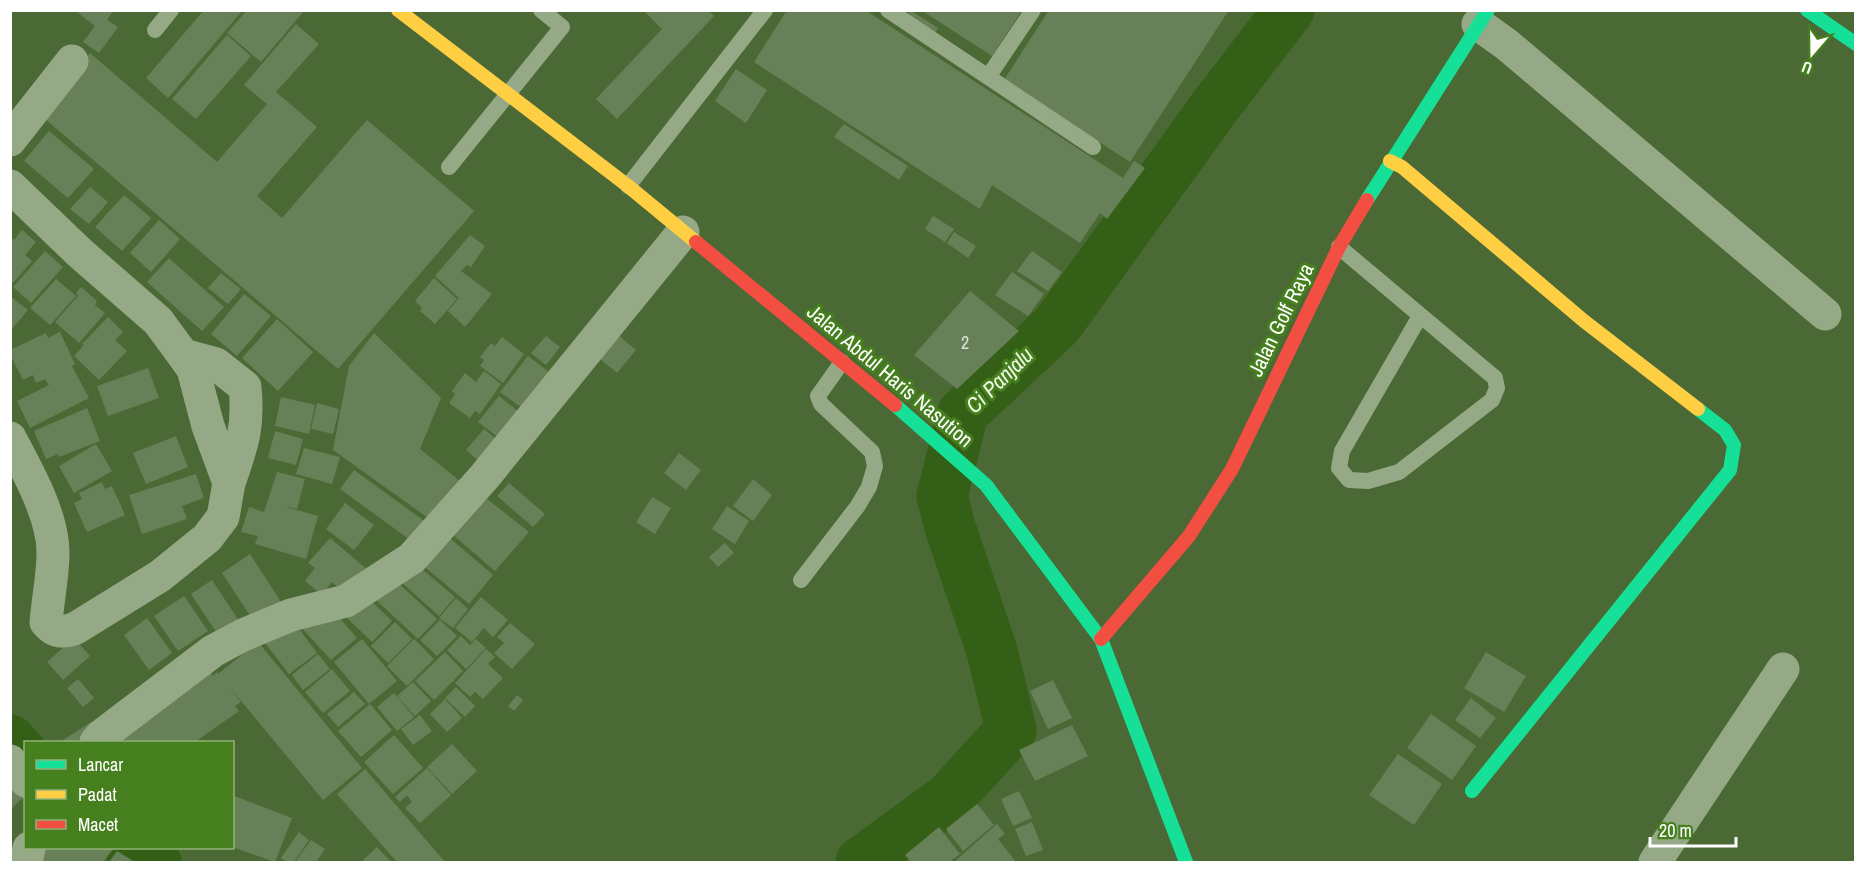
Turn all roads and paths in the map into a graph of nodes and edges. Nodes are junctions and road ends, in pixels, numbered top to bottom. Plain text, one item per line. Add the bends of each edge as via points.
1 (171, 10) edge
2 (398, 10) edge
3 (541, 10) edge
4 (765, 10) edge
5 (888, 10) edge
6 (1033, 10) edge
7 (1807, 10) edge
8 (1483, 17) edge
9 (155, 30) dead end
10 (1856, 44) edge
11 (72, 61) dead end
12 (988, 77) junction
13 (509, 95) junction
14 (10, 140) edge
15 (1093, 147) dead end
16 (1390, 161) junction
17 (449, 167) dead end
18 (10, 186) edge
19 (628, 186) junction
20 (683, 232) junction
21 (1340, 247) junction
22 (1825, 314) dead end
23 (1420, 316) junction
24 (183, 355) junction
25 (842, 362) junction
26 (10, 438) edge
27 (229, 483) junction
28 (801, 580) dead end
29 (1101, 639) junction
30 (1783, 669) dead end
31 (97, 741) edge
32 (10, 761) edge
33 (24, 778) edge
34 (1472, 791) dead end
35 (1186, 862) edge
36 (1655, 862) edge

1 - 9 lane
2 - 13 main road, Jalan Abdul Haris Nasution
3 - 13 lane via 562,27
4 - 19 lane
5 - 12 lane
6 - 12 lane
7 - 10 main road
8 - 16 main road, Jalan Golf Raya
8 - 22 street via 1506,44
11 - 14 street
12 - 15 lane
13 - 17 lane
13 - 19 main road, Jalan Abdul Haris Nasution
16 - 21 main road, Jalan Golf Raya
16 - 34 main road via 1402,167 1584,321 1725,430 1734,445 1730,470
18 - 24 street via 158,321
19 - 20 main road, Jalan Abdul Haris Nasution
20 - 25 main road, Jalan Abdul Haris Nasution
20 - 31 street via 412,558 346,601 291,615 213,651
21 - 23 lane
21 - 29 main road, Jalan Golf Raya via 1232,469 1189,536
23 - 23 lane via 1495,378 1497,388 1492,400 1399,472 1368,481 1349,480 1339,468 1342,451
24 - 27 street via 193,369
24 - 27 street via 216,364 245,387 245,435
25 - 28 lane via 818,396 821,404 872,452 874,466 869,487 857,507
25 - 29 main road, Jalan Abdul Haris Nasution via 986,485
26 - 27 street via 39,495 46,519 53,550 46,622 56,630 76,628 160,576 207,538 223,517
29 - 35 main road, Jalan Abdul Haris Nasution
30 - 36 street
32 - 33 street

